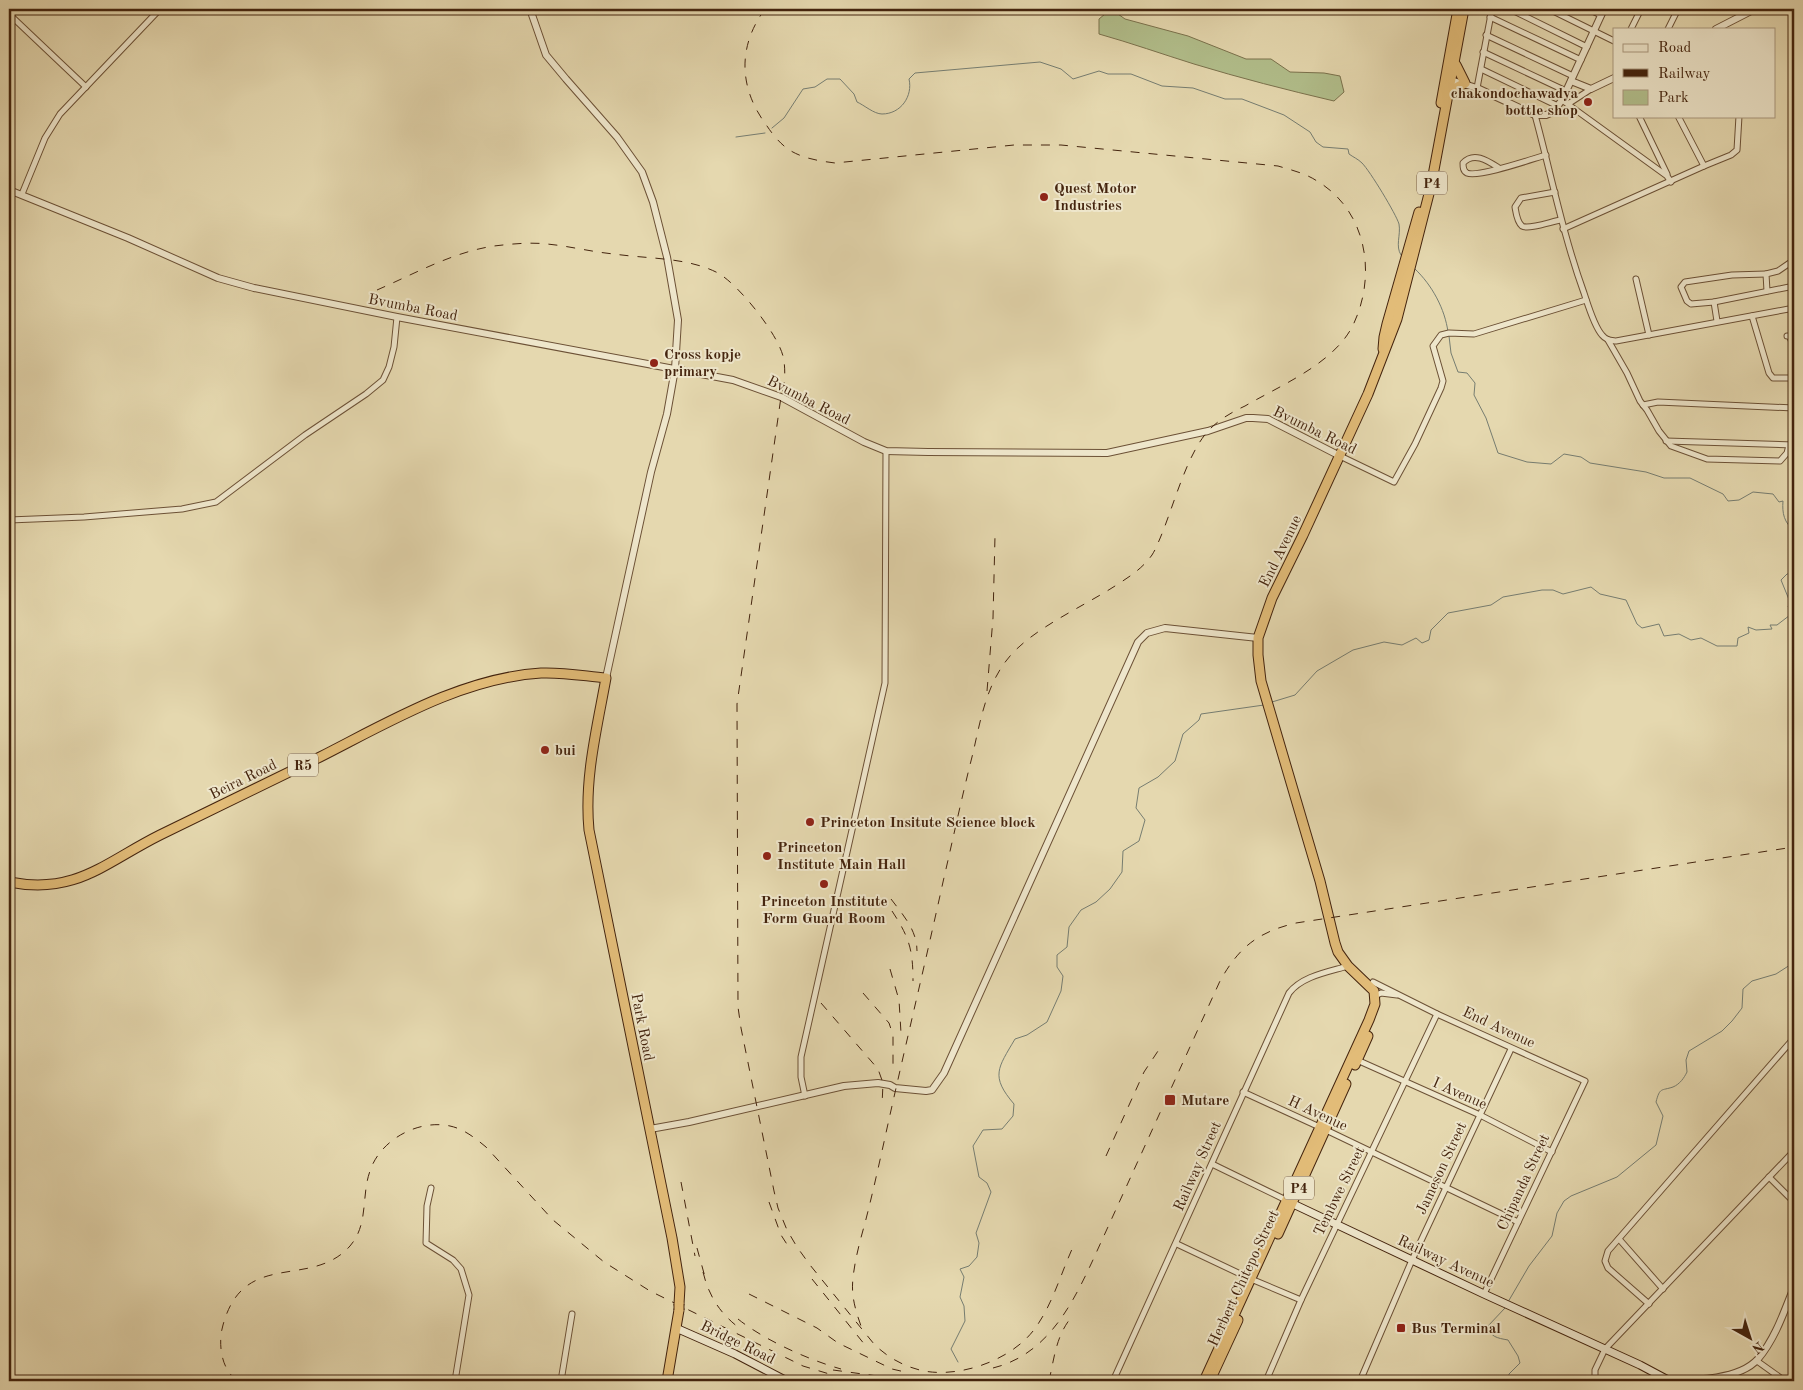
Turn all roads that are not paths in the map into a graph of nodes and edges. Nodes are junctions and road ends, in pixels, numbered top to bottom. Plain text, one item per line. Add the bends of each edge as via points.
1 (160, 9) edge
2 (530, 9) edge
3 (1458, 9) edge
4 (1464, 9) edge
5 (1492, 9) edge
6 (1510, 9) edge
7 (1549, 9) edge
8 (1588, 9) edge
9 (1641, 9) edge
10 (1678, 9) edge
11 (1748, 10) edge
12 (1602, 12) edge
13 (9, 14) edge
14 (1490, 17) junction
15 (1632, 28) edge
16 (1668, 28) edge
17 (1718, 28) edge
18 (1594, 31) junction
19 (1486, 34) junction
20 (1613, 40) edge
21 (1587, 46) junction
22 (1483, 52) junction
23 (1581, 60) junction
24 (1455, 62) junction
25 (1480, 69) junction
26 (1613, 78) edge
27 (1449, 79) junction
28 (1572, 79) junction
29 (1465, 84) junction
30 (86, 87) junction
31 (1477, 88) junction
32 (1591, 89) junction
33 (1566, 91) junction
34 (1449, 95) junction
35 (1560, 103) junction
36 (1568, 104) junction
37 (1535, 115) junction
38 (1640, 118) edge
39 (1679, 118) edge
40 (1739, 118) edge
41 (1546, 155) junction
42 (1704, 166) junction
43 (1499, 168) junction
44 (1667, 176) junction
45 (1671, 182) junction
46 (9, 190) edge
47 (1555, 192) junction
48 (22, 194) junction
49 (1561, 220) junction
50 (1563, 229) junction
51 (1794, 260) edge
52 (1766, 274) junction
53 (1636, 279) dead end
54 (1794, 286) edge
55 (1767, 291) junction
56 (1586, 300) junction
57 (1714, 302) junction
58 (1794, 308) edge
59 (1752, 316) junction
60 (397, 317) junction
61 (1717, 321) junction
62 (1649, 335) junction
63 (1787, 336) dead end
64 (1608, 340) junction
65 (1794, 346) edge
66 (1383, 354) junction
67 (675, 369) junction
68 (1794, 378) edge
69 (1643, 404) junction
70 (1794, 408) edge
71 (1666, 441) junction
72 (1792, 445) edge
73 (886, 451) junction
74 (1340, 456) junction
75 (9, 520) edge
76 (1258, 638) junction
77 (606, 678) junction
78 (1275, 728) junction
79 (9, 882) edge
80 (1348, 966) junction
81 (1373, 982) junction
82 (1378, 994) junction
83 (1402, 996) junction
84 (1437, 1014) junction
85 (1794, 1038) edge
86 (1512, 1048) junction
87 (1357, 1060) junction
88 (1584, 1081) joint
89 (1404, 1083) junction
90 (1243, 1092) junction
91 (805, 1096) junction
92 (1480, 1115) junction
93 (650, 1129) junction
94 (1323, 1129) junction
95 (1794, 1151) edge
96 (1372, 1152) junction
97 (1552, 1152) junction
98 (1212, 1164) junction
99 (1769, 1177) junction
100 (1446, 1187) junction
101 (431, 1188) dead end
102 (1290, 1202) junction
103 (1794, 1202) edge
104 (1518, 1222) junction
105 (1336, 1224) junction
106 (1619, 1239) junction
107 (1176, 1244) junction
108 (1412, 1260) junction
109 (1253, 1280) junction
110 (1794, 1288) edge
111 (1663, 1289) junction
112 (1484, 1294) junction
113 (1301, 1300) junction
114 (1649, 1304) junction
115 (572, 1314) dead end
116 (676, 1328) junction
117 (1605, 1349) junction
118 (1757, 1361) junction
119 (455, 1381) edge
120 (561, 1381) edge
121 (667, 1381) edge
122 (787, 1381) edge
123 (1113, 1381) edge
124 (1204, 1381) edge
125 (1210, 1381) edge
126 (1266, 1381) edge
127 (1360, 1381) edge
128 (1595, 1381) edge
129 (1670, 1381) edge
130 (1699, 1381) edge
131 (1785, 1381) edge

1 - 30 street
2 - 67 street via 546,54 617,137 646,181 664,248 678,320
3 - 27 highway, P4
4 - 24 highway, P4
5 - 14 street
6 - 21 street
7 - 18 street
8 - 12 street
9 - 15 street
10 - 16 street
11 - 17 street
12 - 18 street
13 - 30 street
14 - 19 street
14 - 23 street
18 - 20 street
18 - 21 street
19 - 22 street
19 - 28 street
21 - 23 street
22 - 25 street
22 - 33 street
23 - 28 street
24 - 27 highway, P4
24 - 29 highway
25 - 31 street
25 - 35 street
26 - 32 street
27 - 29 street
27 - 34 highway, P4
27 - 66 highway, P4 via 1416,224 1384,338
28 - 32 street
28 - 33 street
29 - 31 street
29 - 34 highway
30 - 48 street via 60,114 45,138
31 - 37 street
32 - 36 street
33 - 35 street
34 - 66 highway, P4 via 1422,226 1397,319
35 - 36 street
35 - 37 street via 1553,112
36 - 44 street
37 - 41 street
38 - 44 street
39 - 42 street
40 - 42 street via 1737,150 1731,156
41 - 43 street
41 - 47 street
42 - 45 street
43 - 43 street via 1471,174 1463,169 1463,163 1473,156
44 - 45 street
45 - 50 street
46 - 48 street, Bvumba Road
47 - 49 street
47 - 49 street via 1521,198 1515,207 1517,218 1527,228
48 - 60 street, Bvumba Road via 218,278
49 - 50 street
50 - 56 street
51 - 52 street via 1778,271
52 - 55 street
52 - 57 street via 1732,275 1685,282 1681,286 1690,304
53 - 62 street
54 - 55 street
55 - 57 street
56 - 64 street via 1600,332
56 - 74 street, Bvumba Road via 1480,332 1441,335 1433,346 1442,374 1441,388 1394,482
57 - 61 street
58 - 59 street
59 - 61 street
59 - 68 street via 1769,373 1773,378
60 - 67 street, Bvumba Road
60 - 75 street via 389,366 379,384 216,502 172,510
61 - 62 street
62 - 64 street
63 - 65 street
64 - 69 street
66 - 74 highway, End Avenue / P4
67 - 73 street, Bvumba Road via 722,377 781,397
67 - 77 street
69 - 70 street
69 - 71 street
71 - 72 street
71 - 72 street via 1671,446 1707,459 1780,461
73 - 74 street, Bvumba Road via 1107,453 1253,418 1268,419
73 - 91 street via 885,683 801,1057
74 - 76 highway, End Avenue / P4 via 1272,598
76 - 78 highway, End Avenue / P4 via 1258,668
76 - 91 street via 1166,628 1147,633 1138,642 936,1087 926,1091 895,1088 878,1082
77 - 79 highway, Beira Road / R5 via 540,674 469,687 218,806 81,878 53,885
77 - 93 highway, Park Road via 588,783 587,815
78 - 80 highway, End Avenue / P4 via 1324,896 1334,943
78 - 81 highway, End Avenue / P4 via 1318,856 1339,944 1348,960
80 - 82 highway, End Avenue / P4
80 - 90 street, Railway Street via 1294,986
81 - 82 highway, End Avenue / P4
81 - 83 street, End Avenue
82 - 83 street, End Avenue
82 - 87 highway, Herbert Chitepo Street / P4 via 1379,1010
82 - 94 highway, Herbert Chitepo Street / P4
83 - 84 street, End Avenue
84 - 86 street, End Avenue
84 - 89 street, Tembwe Street
85 - 106 street
86 - 88 street, End Avenue
86 - 92 street, Jameson Street
87 - 89 street, I Avenue
87 - 94 highway, Herbert Chitepo Street / P4
88 - 97 street, Chipanda Street
89 - 92 street, I Avenue
89 - 96 street, Tembwe Street
90 - 94 street, H Avenue
90 - 98 street, Railway Street
91 - 93 street
92 - 97 street, I Avenue
92 - 100 street, Jameson Street
93 - 116 highway, Park Road via 679,1279
94 - 96 street, H Avenue
94 - 102 highway, Herbert Chitepo Street / P4
95 - 99 street
96 - 100 street, H Avenue
96 - 105 street, Tembwe Street
97 - 104 street, Chipanda Street
98 - 102 street, Railway Avenue
98 - 107 street, Railway Street
99 - 103 street
99 - 111 street
100 - 104 street, H Avenue
100 - 108 street, Jameson Street
101 - 119 street via 426,1243 461,1269 469,1295
102 - 105 main road, Railway Avenue
102 - 109 highway, Herbert Chitepo Street / P4
104 - 112 street, Chipanda Street
105 - 108 main road, Railway Avenue
105 - 113 street, Tembwe Street
106 - 111 street
106 - 114 street via 1605,1261 1613,1273
107 - 109 street
107 - 123 street, Railway Street
108 - 112 main road, Railway Avenue
108 - 127 street, Jameson Street
109 - 113 street
109 - 124 highway, Herbert Chitepo Street / P4
109 - 125 highway, Herbert Chitepo Street / P4
110 - 118 street via 1771,1341
111 - 114 street
112 - 117 main road, Railway Avenue
113 - 126 street, Tembwe Street
114 - 117 street
115 - 120 street
116 - 121 highway, Park Road
116 - 122 main road, Bridge Road
117 - 128 street via 1595,1370
117 - 129 main road, Railway Avenue
118 - 130 street via 1722,1377
118 - 131 street
129 - 130 street

